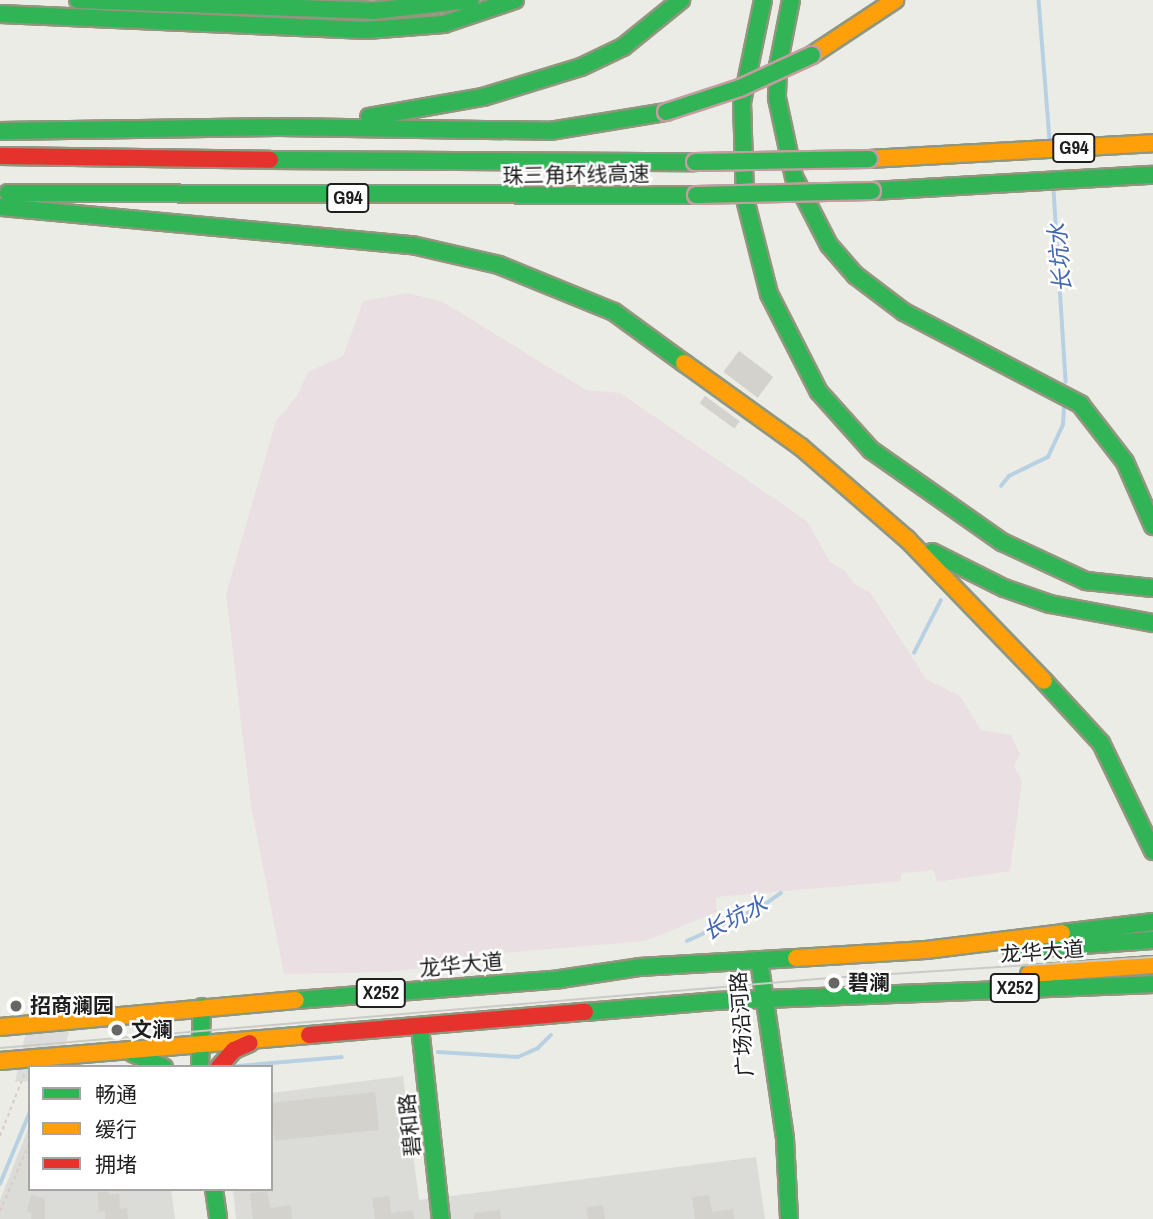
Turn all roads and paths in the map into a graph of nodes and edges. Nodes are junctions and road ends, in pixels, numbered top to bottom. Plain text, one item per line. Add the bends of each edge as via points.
1 (78, 0) edge
2 (470, 0) edge
3 (515, 0) edge
4 (681, 0) edge
5 (763, 0) edge
6 (791, 0) edge
7 (895, 0) edge
8 (0, 15) edge
9 (278, 127) junction
10 (0, 131) edge
11 (1153, 144) edge
12 (0, 156) edge
13 (1153, 175) edge
14 (0, 193) edge
15 (0, 207) edge
16 (1153, 526) edge
17 (907, 539) junction
18 (1153, 588) edge
19 (1153, 622) edge
20 (1153, 851) edge
21 (1153, 922) edge
22 (1153, 940) edge
23 (926, 950) junction
24 (759, 960) junction
25 (1153, 965) edge
26 (1145, 984) edge
27 (892, 992) junction
28 (762, 1000) junction
29 (197, 1007) junction
30 (0, 1027) edge
31 (420, 1027) junction
32 (253, 1042) junction
33 (195, 1044) junction
34 (109, 1052) junction
35 (0, 1061) edge
36 (28, 1065) edge
37 (29, 1065) edge
38 (160, 1065) edge
39 (190, 1065) edge
40 (200, 1065) edge
41 (221, 1065) edge
42 (22, 1067) junction
43 (0, 1136) edge
44 (28, 1147) edge
45 (201, 1191) edge
46 (214, 1191) edge
47 (0, 1211) edge
48 (205, 1219) edge
49 (218, 1219) edge
50 (441, 1219) edge
51 (789, 1219) edge

1 - 2 main road via 373,11
3 - 8 main road via 444,24 367,30
4 - 9 main road via 624,47 552,78 408,112
5 - 18 main road via 742,102 745,199 769,293 800,361 851,431 923,490 1002,542 1052,568 1114,587
6 - 16 main road via 778,66 778,98 794,177 829,245 855,275 904,312 1080,404 1125,462
7 - 9 main road, bridge via 812,55 740,88 666,112 550,131
9 - 10 main road
11 - 12 main road, 珠三角环线高速 / G94, bridge via 869,159 695,162 473,164
13 - 14 main road, 珠三角环线高速 / G94, bridge via 872,191 696,195 329,198
15 - 17 main road via 412,245 542,279 648,333 801,447
17 - 19 main road via 1004,588 1083,613
17 - 20 main road via 1101,743
21 - 23 main road, 龙华大道 / X252
22 - 23 main road, 龙华大道 / X252 via 992,951
23 - 24 main road, 龙华大道 / X252
24 - 28 main road, 广场沿河路
24 - 29 main road, 龙华大道 / X252
25 - 27 main road, 龙华大道 / X252 via 968,978
26 - 27 main road, 龙华大道 / X252
27 - 28 main road, 龙华大道 / X252
28 - 31 main road, 龙华大道 / X252
28 - 51 main road, 广场沿河路 via 775,1139 785,1171
29 - 30 main road, 龙华大道 / X252
29 - 33 main road
31 - 32 main road, 龙华大道 / X252
31 - 50 main road, 碧和路
32 - 33 main road, 龙华大道 / X252
32 - 41 main road via 234,1050
33 - 34 main road, 龙华大道 / X252
33 - 39 main road
33 - 40 main road
34 - 37 main road, 龙华大道 / X252 via 62,1056
34 - 38 main road via 144,1056
35 - 42 main road, 龙华大道 / X252
36 - 42 main road, 龙华大道 / X252
42 - 43 path via 22,1081
44 - 47 path
45 - 48 main road
46 - 49 main road

